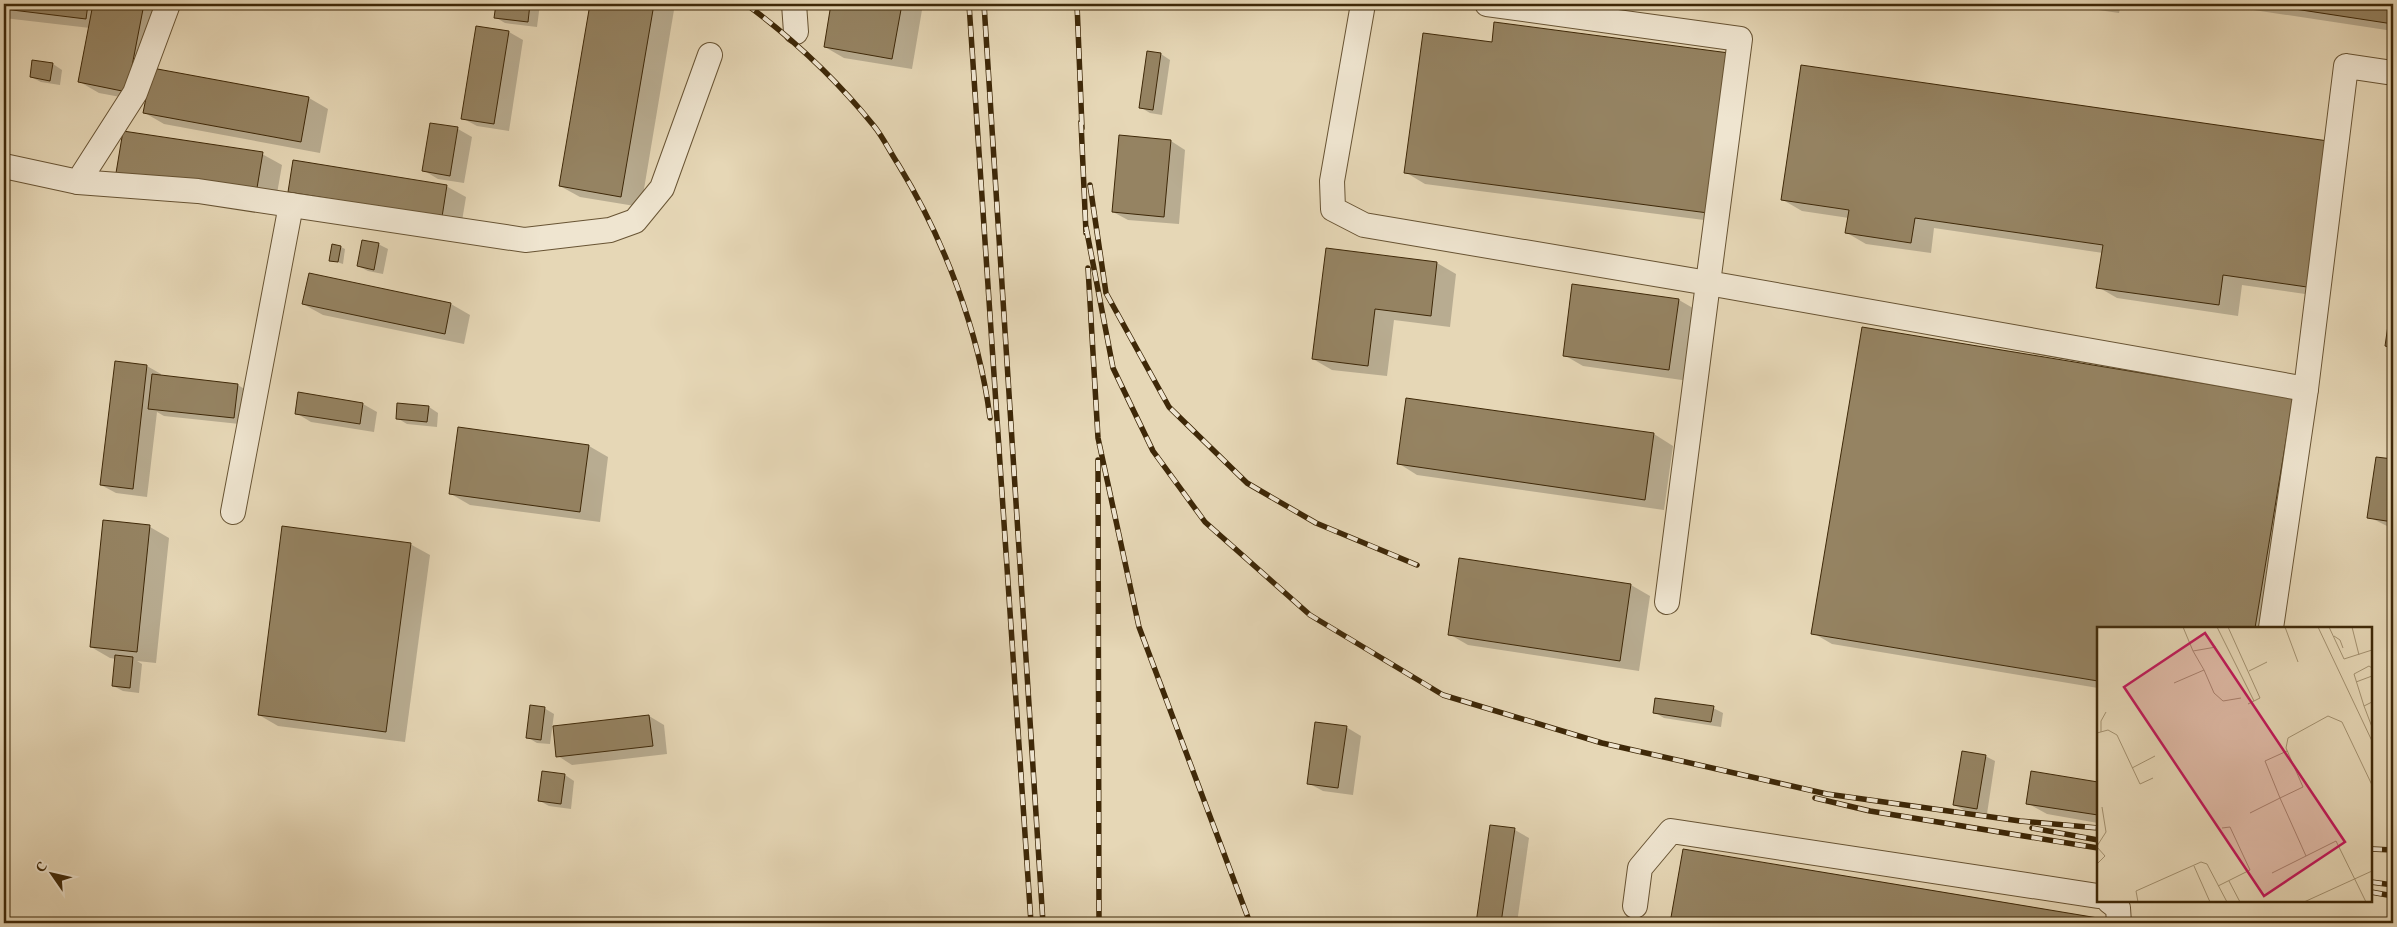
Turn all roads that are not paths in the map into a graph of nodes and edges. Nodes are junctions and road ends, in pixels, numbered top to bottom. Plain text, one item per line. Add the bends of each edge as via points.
1 (168, 4) edge
2 (794, 4) edge
3 (1364, 4) edge
4 (1487, 4) edge
5 (796, 32) dead end
6 (710, 55) dead end
7 (2393, 73) edge
8 (4, 166) edge
9 (78, 182) junction
10 (292, 205) junction
11 (1708, 283) junction
12 (2306, 388) junction
13 (233, 512) dead end
14 (1668, 602) dead end
15 (2271, 627) edge
16 (2097, 896) edge
17 (2110, 902) edge
18 (1635, 906) dead end
19 (2119, 923) edge

1 - 9 lane via 135,93
2 - 5 lane
3 - 11 lane via 1332,181 1333,209 1364,225
4 - 11 lane via 1740,40
6 - 10 lane via 662,188 635,221 610,230 525,240
7 - 12 lane via 2346,66
8 - 9 lane
9 - 10 lane via 198,191
10 - 13 lane
11 - 12 lane
11 - 14 lane
12 - 15 lane
16 - 18 lane via 1671,831 1640,868
17 - 19 lane via 2118,908

